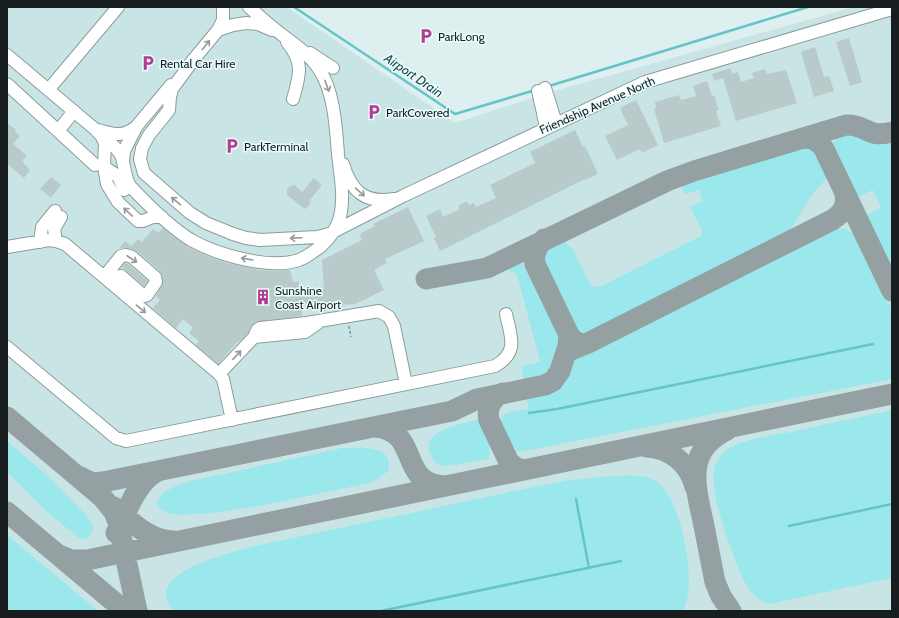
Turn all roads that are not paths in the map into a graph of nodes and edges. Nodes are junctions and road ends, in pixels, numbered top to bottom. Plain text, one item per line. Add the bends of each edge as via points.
1 (118, 7) edge
2 (223, 7) edge
3 (249, 7) edge
4 (892, 9) edge
5 (218, 30) junction
6 (280, 34) junction
7 (296, 44) junction
8 (7, 55) edge
9 (194, 59) junction
10 (333, 68) dead end
11 (299, 72) junction
12 (288, 82) dead end
13 (7, 84) edge
14 (49, 89) junction
15 (541, 90) dead end
16 (292, 99) dead end
17 (170, 106) junction
18 (74, 111) junction
19 (177, 118) dead end
20 (136, 126) junction
21 (551, 126) junction
22 (58, 131) junction
23 (99, 134) junction
24 (338, 145) junction
25 (123, 163) junction
26 (100, 166) junction
27 (403, 196) junction
28 (157, 217) junction
29 (333, 232) junction
30 (56, 241) junction
31 (40, 242) junction
32 (7, 247) edge
33 (506, 314) dead end
34 (7, 347) edge
35 (220, 374) junction
36 (406, 384) junction
37 (232, 420) junction

1 - 14 street
2 - 5 street via 223,20
3 - 6 street
4 - 21 street, Friendship Avenue North via 645,82
5 - 6 street via 246,23 258,24
9 -> 5 street
6 - 7 street
6 - 11 street via 296,55
7 - 10 street
7 -> 24 street via 308,54 328,86
8 - 14 street
9 - 17 street via 172,89
9 - 20 street
11 - 12 street
11 - 16 street
13 - 22 street
14 - 18 street
15 - 21 street
17 - 19 street
29 -> 17 street via 317,237 253,239 219,230 190,213 145,175 142,168 141,154 145,141
18 - 22 street
18 - 23 street
20 - 23 street via 117,135
20 - 25 street via 124,151
21 - 27 street, Friendship Avenue North
22 - 26 street
23 - 25 street via 117,149
23 - 26 street via 105,143
24 -> 27 street, Friendship Avenue North via 346,174 365,197 380,200
24 - 29 street via 342,200 340,218
25 - 28 street via 130,186
28 -> 26 street via 138,221 123,208 107,184
27 - 29 street, Friendship Avenue North
29 -> 28 street via 302,259 284,262 258,261 232,256 200,244
30 - 31 street
30 - 31 street via 54,229 58,214 42,227
30 -> 35 street via 65,244
31 - 32 street
33 - 36 street via 511,349 504,361 495,366
34 - 37 street via 116,438 132,440
35 -> 36 street via 254,337 305,332 322,321 379,311 389,317 394,326
35 - 37 street
36 - 37 street

